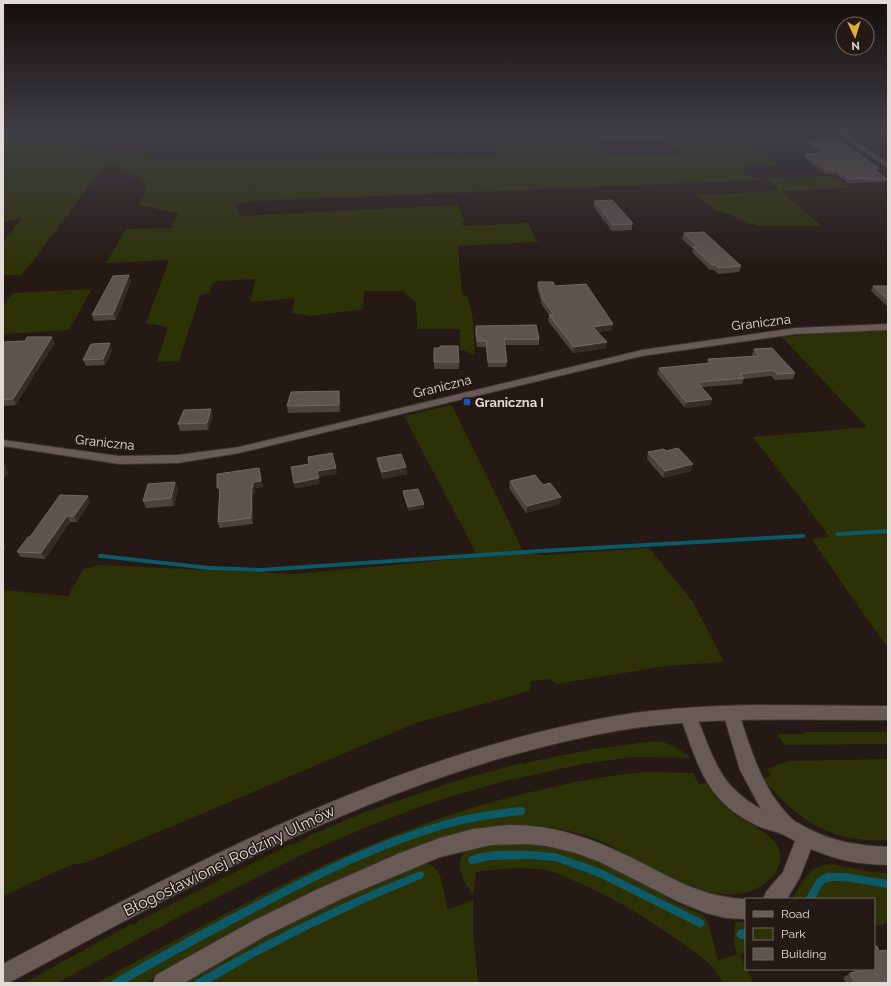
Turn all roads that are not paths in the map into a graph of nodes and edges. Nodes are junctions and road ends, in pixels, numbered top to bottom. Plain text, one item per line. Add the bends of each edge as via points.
1 (888, 327) edge
2 (3, 443) edge
3 (731, 713) junction
4 (888, 713) edge
5 (688, 716) junction
6 (784, 826) junction
7 (806, 838) junction
8 (888, 856) edge
9 (774, 898) edge
10 (745, 909) edge
11 (3, 975) edge
12 (164, 983) edge

1 - 2 street, Graniczna via 796,332 642,353 239,450 178,459 118,460
3 - 4 street, Błogosławionej Rodziny Ulmów
3 - 5 street, Błogosławionej Rodziny Ulmów
3 - 6 street via 749,770
5 - 6 street via 705,760 726,794 749,813
5 - 11 street, Błogosławionej Rodziny Ulmów via 621,723 556,737 457,764 382,790 243,850
6 - 7 street
7 - 8 street via 847,853
7 - 9 street via 785,887
10 - 12 street via 720,907 702,902 618,860 572,843 533,835 507,834 470,840 427,852 316,899

